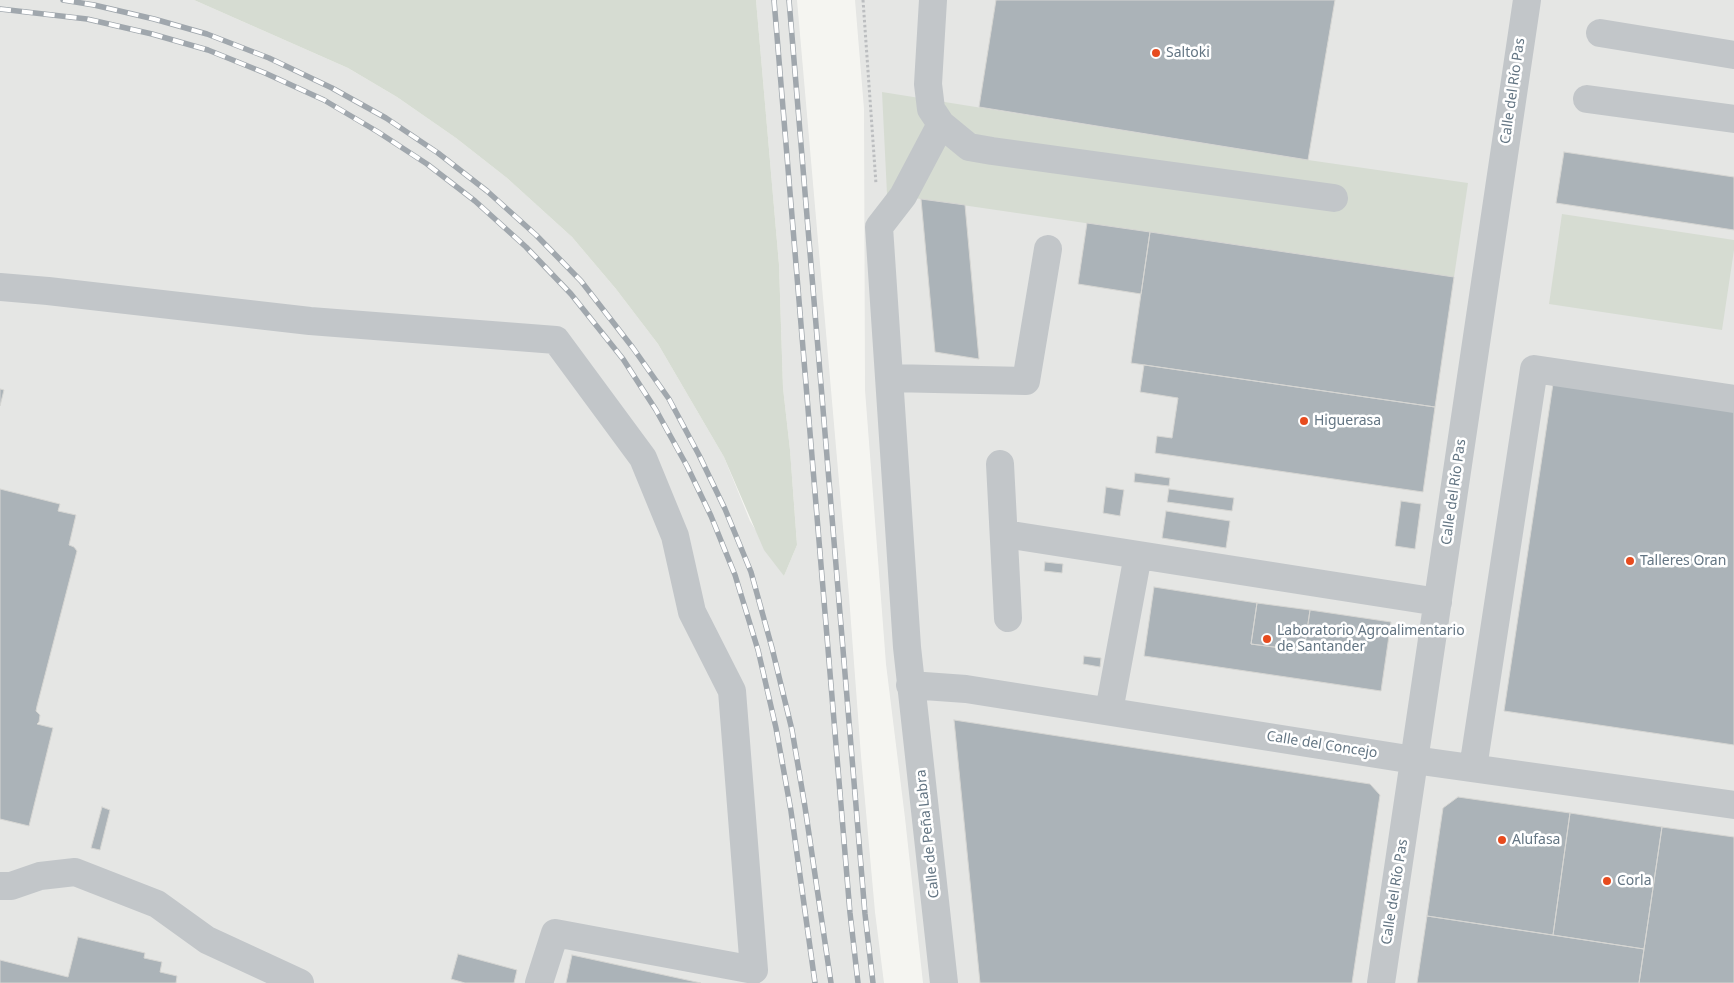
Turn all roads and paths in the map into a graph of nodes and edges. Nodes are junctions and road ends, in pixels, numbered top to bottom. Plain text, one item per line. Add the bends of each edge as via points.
1 (863, 0) edge
2 (933, 0) edge
3 (1527, 0) edge
4 (1600, 33) dead end
5 (1734, 55) edge
6 (1587, 98) dead end
7 (1734, 119) edge
8 (941, 124) junction
9 (1334, 198) dead end
10 (879, 227) junction
11 (1048, 249) dead end
12 (0, 287) edge
13 (889, 378) junction
14 (1734, 399) edge
15 (1000, 464) dead end
16 (1005, 534) junction
17 (1138, 555) junction
18 (1438, 602) junction
19 (1008, 618) dead end
20 (910, 685) junction
21 (1109, 711) junction
22 (1414, 760) junction
23 (1473, 768) junction
24 (1734, 805) edge
25 (0, 886) edge
26 (300, 983) edge
27 (539, 983) edge
28 (944, 983) edge
29 (1381, 983) edge

1 - 10 path
2 - 8 street via 928,84 931,109
3 - 18 street, Calle del Río Pas
4 - 5 street
6 - 7 street
8 - 9 street via 969,147
8 - 10 street via 903,196
10 - 13 street, Calle de Peña Labra
11 - 13 street via 1026,382
12 - 27 street via 310,321 556,340 643,458 675,536 692,612 732,691 754,970 555,933
13 - 20 street, Calle de Peña Labra
14 - 23 street via 1534,369
15 - 16 street
16 - 17 street
16 - 19 street
17 - 18 street
17 - 21 street
18 - 22 street, Calle del Río Pas
20 - 21 street, Calle del Concejo via 966,689
20 - 28 street, Calle de Peña Labra
21 - 22 street, Calle del Concejo
22 - 23 street, Calle del Concejo
22 - 29 street, Calle del Río Pas
23 - 24 street, Calle del Concejo
25 - 26 street via 75,872 157,904 207,940

